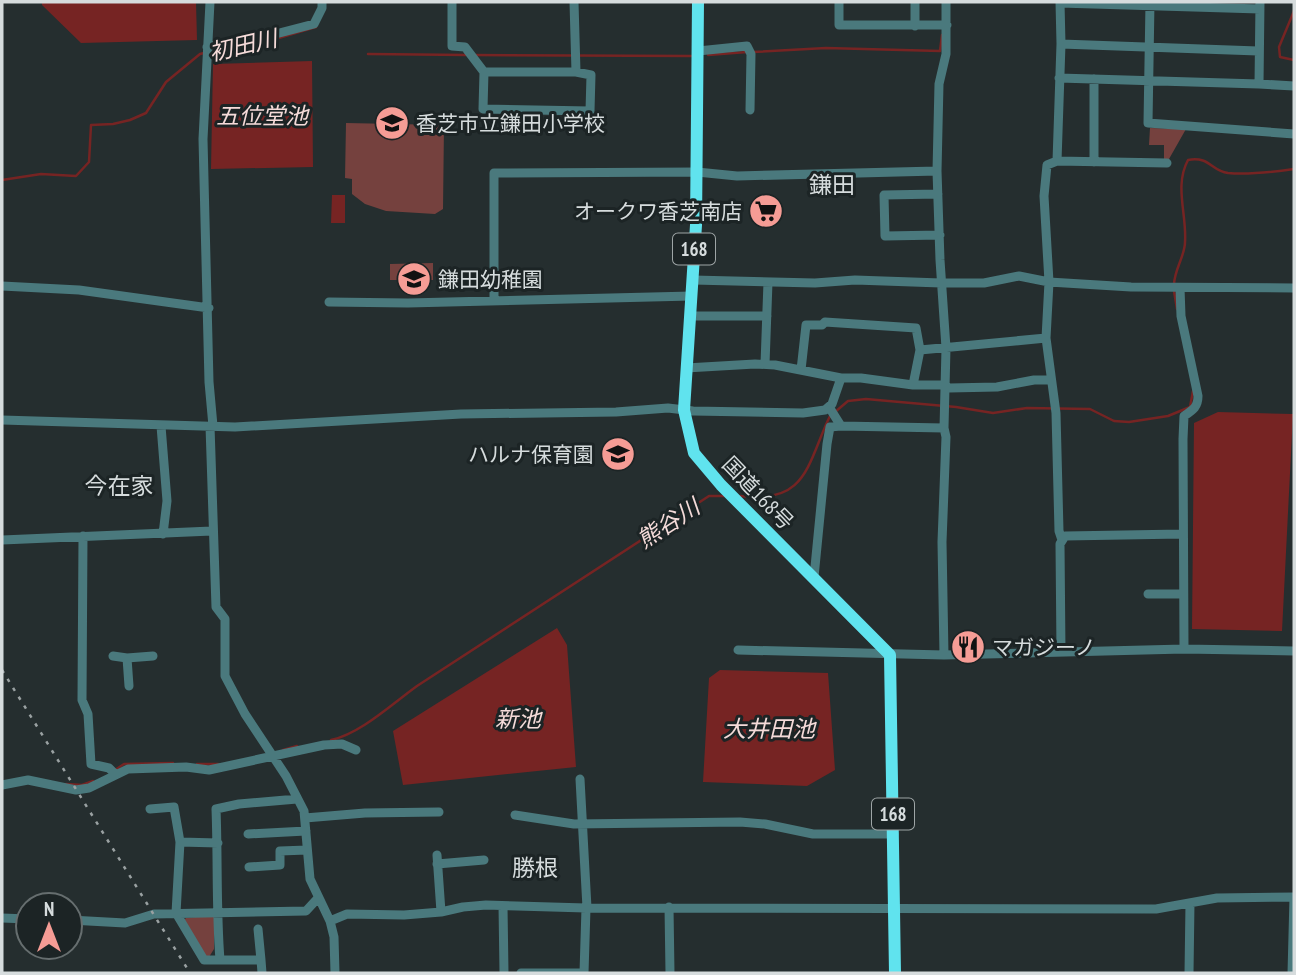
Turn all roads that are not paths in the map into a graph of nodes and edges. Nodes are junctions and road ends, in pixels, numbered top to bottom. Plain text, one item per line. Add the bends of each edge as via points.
1 (210, 2) edge
2 (322, 2) edge
3 (452, 2) edge
4 (574, 2) edge
5 (698, 2) edge
6 (839, 2) edge
7 (915, 2) edge
8 (946, 2) edge
9 (1060, 2) edge
10 (1150, 4) edge
11 (1260, 5) edge
12 (947, 25) junction
13 (915, 26) junction
14 (1061, 44) junction
15 (1150, 47) junction
16 (207, 51) junction
17 (698, 51) junction
18 (1258, 51) junction
19 (484, 72) junction
20 (576, 72) junction
21 (1059, 78) junction
22 (1094, 79) junction
23 (1149, 80) junction
24 (1259, 84) junction
25 (1294, 86) edge
26 (750, 110) dead end
27 (1294, 134) edge
28 (1056, 161) junction
29 (1094, 162) junction
30 (1167, 163) dead end
31 (937, 171) junction
32 (697, 172) junction
33 (938, 194) junction
34 (940, 235) junction
35 (693, 279) junction
36 (768, 282) junction
37 (1049, 282) junction
38 (941, 283) junction
39 (2, 286) edge
40 (1180, 288) junction
41 (1294, 288) edge
42 (692, 296) junction
43 (494, 301) junction
44 (329, 302) dead end
45 (209, 309) junction
46 (690, 316) junction
47 (767, 316) junction
48 (1046, 338) junction
49 (946, 348) junction
50 (920, 350) junction
51 (765, 364) junction
52 (687, 368) junction
53 (801, 370) junction
54 (841, 379) junction
55 (1050, 380) junction
56 (913, 385) junction
57 (945, 385) junction
58 (829, 407) junction
59 (684, 410) junction
60 (2, 420) edge
61 (840, 424) junction
62 (161, 426) junction
63 (211, 426) junction
64 (944, 428) junction
65 (212, 531) junction
66 (163, 534) junction
67 (1182, 534) junction
68 (83, 536) junction
69 (2, 540) edge
70 (1062, 540) junction
71 (814, 578) junction
72 (1148, 594) dead end
73 (1183, 594) junction
74 (1184, 649) junction
75 (738, 650) dead end
76 (1294, 651) edge
77 (1061, 652) junction
78 (890, 655) junction
79 (944, 655) junction
80 (113, 656) dead end
81 (153, 656) dead end
82 (127, 658) junction
83 (129, 686) dead end
84 (356, 750) dead end
85 (270, 751) junction
86 (112, 771) junction
87 (580, 779) dead end
88 (2, 785) edge
89 (297, 799) junction
90 (150, 809) dead end
91 (439, 811) dead end
92 (515, 815) dead end
93 (305, 818) junction
94 (583, 823) junction
95 (306, 831) junction
96 (248, 834) dead end
97 (894, 834) junction
98 (180, 842) junction
99 (218, 843) junction
100 (307, 850) junction
101 (484, 860) dead end
102 (249, 867) dead end
103 (1294, 897) edge
104 (318, 898) junction
105 (1190, 903) junction
106 (503, 906) junction
107 (669, 907) junction
108 (587, 908) junction
109 (894, 909) junction
110 (216, 912) junction
111 (441, 912) junction
112 (176, 913) junction
113 (84, 921) edge
114 (330, 921) junction
115 (258, 929) dead end
116 (1294, 942) edge
117 (220, 960) junction
118 (261, 960) junction
119 (261, 973) edge
120 (335, 973) edge
121 (504, 973) edge
122 (521, 973) edge
123 (584, 973) edge
124 (670, 973) edge
125 (895, 973) edge
126 (1189, 973) edge
127 (1292, 973) edge

1 - 16 street
2 - 16 street via 314,23
3 - 19 street via 452,46 466,47
4 - 20 street
5 - 17 highway, 国道168号 / 168
6 - 13 street via 839,25
7 - 13 street
8 - 12 street
9 - 10 street
9 - 14 street
10 - 11 street
10 - 15 street
11 - 18 street
12 - 13 street
12 - 31 street via 939,84
14 - 15 street
14 - 21 street
15 - 18 street
15 - 23 street
16 - 45 street via 203,139
17 - 26 street via 747,46
17 - 32 highway, 国道168号 / 168
18 - 24 street
19 - 20 street
19 - 20 street via 483,109 590,111 591,75
21 - 22 street
21 - 28 street
22 - 23 street
22 - 29 street
23 - 24 street
23 - 27 street via 1148,123
24 - 25 street
28 - 29 street
28 - 37 street via 1047,164 1044,196
29 - 30 street
31 - 32 street via 737,176
31 - 33 street
32 - 35 highway, 国道168号 / 168
32 - 43 street via 495,173
33 - 34 street
33 - 34 street via 884,195 885,236
34 - 38 street
35 - 36 street
35 - 42 highway, 国道168号 / 168
36 - 38 street
36 - 47 street
37 - 38 street via 1019,276
37 - 40 street
37 - 48 street
38 - 49 street
39 - 45 street via 79,290
40 - 41 street
40 - 67 street via 1181,316 1198,396 1195,409 1184,416
42 - 43 street
42 - 46 highway, 国道168号 / 168
43 - 44 street
45 - 63 street
46 - 47 street
46 - 52 highway, 国道168号 / 168
47 - 51 street
48 - 49 street
48 - 55 street
49 - 50 street
49 - 57 street
50 - 53 street via 916,328 825,322 806,325
50 - 56 street
51 - 52 street
51 - 53 street
52 - 59 highway, 国道168号 / 168
53 - 54 street
54 - 56 street via 861,377
54 - 58 street
55 - 57 street via 997,387
55 - 70 street
56 - 57 street
57 - 64 street
58 - 59 street via 803,414
58 - 61 street
59 - 63 street via 461,414
59 - 71 highway, 国道168号 / 168 via 694,453
60 - 62 street
61 - 64 street
61 - 71 street via 830,427 827,444
62 - 63 street
62 - 66 street via 167,501
63 - 65 street
64 - 79 street
65 - 66 street
65 - 85 street via 216,607 225,619 225,676
66 - 68 street
67 - 70 street
67 - 73 street
68 - 69 street
68 - 86 street via 82,700 88,714 91,764
70 - 77 street
71 - 78 highway, 国道168号 / 168
72 - 73 street
73 - 74 street
74 - 76 street
74 - 77 street
75 - 78 street
77 - 79 street
78 - 79 street
78 - 97 highway, 168
80 - 82 street
81 - 82 street
82 - 83 street
84 - 85 street via 342,744
85 - 86 street via 209,770
85 - 89 street
86 - 88 street via 89,788 76,790 28,780
87 - 94 street
89 - 93 street
89 - 99 street via 216,809
90 - 98 street via 174,807
91 - 93 street
92 - 94 street
93 - 95 street
94 - 97 street via 740,822 813,834
94 - 108 street
95 - 96 street
95 - 100 street
97 - 109 highway, 168
98 - 99 street
98 - 112 street
99 - 110 street
100 - 102 street via 279,851 279,865
100 - 104 street via 310,879
101 - 111 street via 437,860
103 - 105 street
103 - 116 street
104 - 110 street via 306,911
104 - 114 street
105 - 109 street via 1156,909
105 - 126 street
106 - 108 street
106 - 111 street
106 - 121 street
107 - 108 street
107 - 109 street
107 - 124 street
108 - 123 street
109 - 125 highway, 168
110 - 112 street
110 - 117 street
111 - 114 street via 347,914
112 - 113 street via 125,923
112 - 117 street via 204,960
114 - 120 street
115 - 118 street
116 - 127 street
117 - 118 street
118 - 119 street
122 - 123 street

